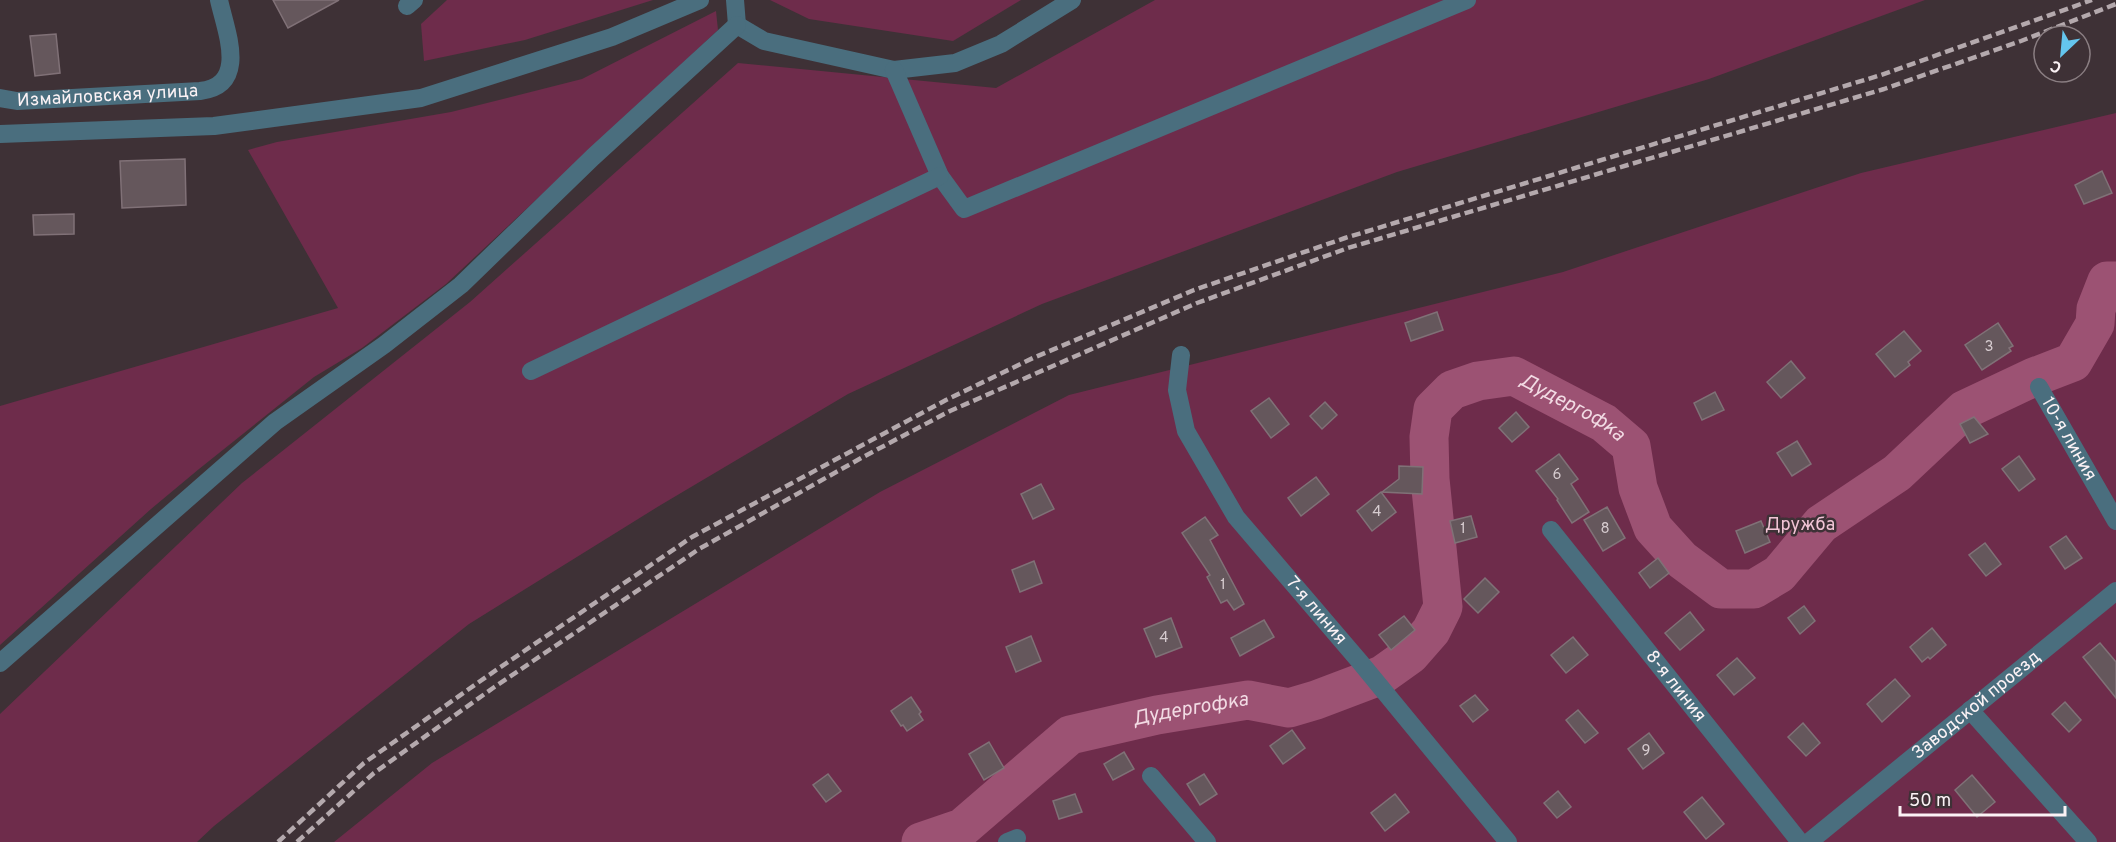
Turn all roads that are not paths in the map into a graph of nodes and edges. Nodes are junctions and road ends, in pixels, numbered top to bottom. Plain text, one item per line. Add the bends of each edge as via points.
1 (219, 0) edge
2 (700, 0) edge
3 (735, 0) edge
4 (1072, 0) edge
5 (1467, 0) edge
6 (737, 25) junction
7 (894, 70) junction
8 (0, 98) edge
9 (0, 134) edge
10 (940, 176) junction
11 (1181, 355) dead end
12 (531, 371) dead end
13 (2039, 387) dead end
14 (2116, 521) edge
15 (1551, 530) dead end
16 (2116, 591) edge
17 (0, 663) edge
18 (1970, 710) junction
19 (1151, 776) dead end
20 (1207, 842) edge
21 (1508, 842) edge
22 (1800, 842) edge
23 (1809, 842) edge
24 (2088, 842) edge

1 - 8 street, Измайловская улица via 231,62 227,76 215,87 17,101
2 - 9 street via 612,37 421,98 214,126
3 - 6 street
4 - 7 street via 1001,44 955,63
5 - 10 street via 964,209
6 - 7 street via 764,41
6 - 17 street via 461,285 275,422
7 - 10 street
10 - 12 street
11 - 21 street, 7-я линия via 1177,390 1186,431 1236,517
13 - 14 street, 10-я линия
15 - 22 street, 8-я линия
16 - 18 street, Заводской проезд
18 - 23 street, Заводской проезд
18 - 24 street
19 - 20 street

